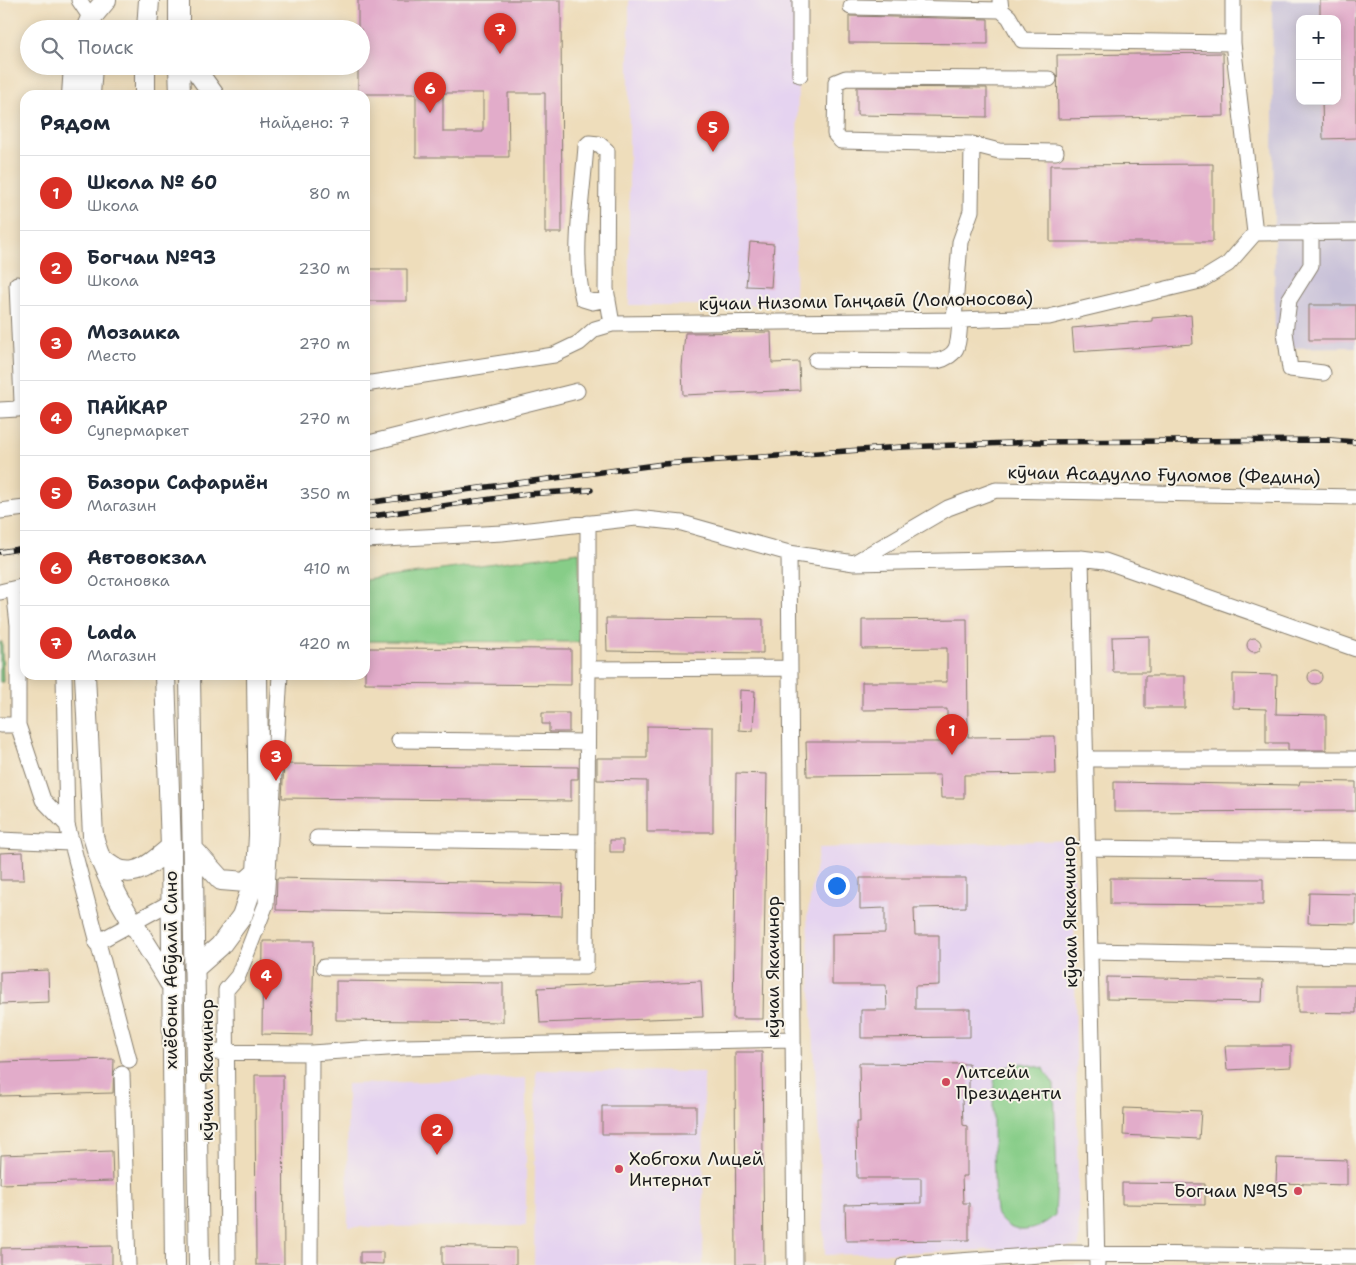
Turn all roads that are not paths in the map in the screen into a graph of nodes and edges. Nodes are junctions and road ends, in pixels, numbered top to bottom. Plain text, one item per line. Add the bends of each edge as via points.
1 (79, 0) edge
2 (106, 0) edge
3 (148, 0) edge
4 (179, 0) edge
5 (800, 0) edge
6 (1234, 0) edge
7 (1000, 5) edge
8 (851, 7) dead end
9 (87, 20) edge
10 (90, 20) edge
11 (147, 20) edge
12 (179, 20) edge
13 (1233, 42) junction
14 (73, 75) edge
15 (91, 75) edge
16 (179, 75) edge
17 (200, 75) edge
18 (800, 75) dead end
19 (1049, 79) dead end
20 (72, 90) edge
21 (90, 90) edge
22 (180, 90) edge
23 (210, 90) edge
24 (972, 144) junction
25 (1056, 152) dead end
26 (1311, 232) junction
27 (1356, 232) edge
28 (1255, 233) junction
29 (17, 284) dead end
30 (608, 299) junction
31 (957, 320) junction
32 (612, 324) junction
33 (20, 355) edge
34 (816, 360) dead end
35 (1323, 373) dead end
36 (370, 383) edge
37 (577, 392) dead end
38 (20, 406) edge
39 (0, 410) edge
40 (370, 443) edge
41 (1356, 497) edge
42 (20, 509) edge
43 (0, 511) edge
44 (588, 523) junction
45 (370, 540) edge
46 (789, 553) junction
47 (1081, 558) junction
48 (854, 563) junction
49 (13, 589) edge
50 (1356, 650) edge
51 (789, 668) junction
52 (588, 669) junction
53 (64, 680) edge
54 (85, 680) edge
55 (165, 680) edge
56 (190, 680) edge
57 (258, 680) edge
58 (280, 680) edge
59 (18, 724) junction
60 (0, 725) edge
61 (399, 740) dead end
62 (587, 742) junction
63 (1085, 759) junction
64 (1356, 759) edge
65 (67, 825) junction
66 (317, 838) dead end
67 (0, 840) edge
68 (587, 842) junction
69 (70, 843) junction
70 (171, 847) junction
71 (193, 848) junction
72 (1088, 848) junction
73 (1356, 851) edge
74 (98, 855) junction
75 (257, 872) junction
76 (171, 902) junction
77 (134, 923) junction
78 (96, 943) junction
79 (1090, 951) junction
80 (1356, 956) edge
81 (324, 967) dead end
82 (194, 969) junction
83 (170, 983) junction
84 (792, 1038) junction
85 (195, 1052) junction
86 (226, 1053) junction
87 (311, 1053) junction
88 (129, 1060) dead end
89 (122, 1074) dead end
90 (1097, 1259) edge
91 (1182, 1260) edge
92 (1352, 1260) edge
93 (128, 1265) edge
94 (175, 1265) edge
95 (199, 1265) edge
96 (228, 1265) edge
97 (310, 1265) edge
98 (795, 1265) edge
99 (904, 1265) edge

1 - 9 street
2 - 10 main road
3 - 11 main road
4 - 12 main road
5 - 18 street
6 - 13 street
7 - 8 street
7 - 13 street via 1022,40
13 - 28 street
14 - 20 main road
15 - 21 main road
16 - 22 main road
17 - 23 main road
19 - 24 street via 846,78 836,82 835,134 841,141
24 - 25 street via 999,150
24 - 31 street via 971,211 960,242
26 - 27 street
26 - 28 street
26 - 35 street via 1311,265 1289,300 1285,332 1290,369
28 - 31 street, кӯчаи Низоми Ганҷавӣ (Ломоносова) via 1228,264 1200,281 1049,317
29 - 33 street
30 - 30 street via 607,150 599,144 588,144 578,254 580,287 583,299 593,302
30 - 32 street
31 - 32 street, кӯчаи Низоми Ганҷавӣ (Ломоносова)
31 - 34 street via 956,352 950,358 937,361
32 - 36 street, кӯчаи Низоми Ганҷавӣ (Ломоносова) via 595,330 579,343 554,355
37 - 40 street
38 - 39 street via 18,409
41 - 48 street, кӯчаи Асадулло Ғуломов (Федина) via 996,490 948,508
42 - 43 street
44 - 45 street via 502,533
44 - 46 street via 636,518 682,523
44 - 52 street
46 - 48 street
46 - 51 street, кӯчаи Якачинор
47 - 48 street
47 - 50 street via 1105,561
47 - 63 street, кӯчаи Яккачинор
49 - 59 street via 18,625
51 - 52 street
51 - 84 street, кӯчаи Якачинор
52 - 62 street
53 - 65 street
54 - 74 main road via 94,836
55 - 70 main road, хиёбони Абӯалӣ Сино
56 - 71 main road, хиёбони Абӯалӣ Сино
57 - 75 main road via 260,835
58 - 86 street, кӯчаи Якачинор via 266,904 238,976 226,990
59 - 60 street
59 - 65 street via 43,800
61 - 62 street
62 - 68 street
63 - 64 street
63 - 72 street, кӯчаи Яккачинор
65 - 69 street
66 - 68 street
67 - 69 street
68 - 81 street via 586,967
69 - 78 street
70 - 74 main road via 139,871 123,873
70 - 76 main road, хиёбони Абӯалӣ Сино
71 - 75 main road via 221,880 246,882
71 - 82 main road, хиёбони Абӯалӣ Сино
72 - 73 street
72 - 79 street, кӯчаи Яккачинор
74 - 77 main road
75 - 82 main road via 242,916 220,946
76 - 77 street
76 - 83 main road, хиёбони Абӯалӣ Сино
77 - 78 street
77 - 83 main road
78 - 88 street
79 - 80 street
79 - 90 street, кӯчаи Яккачинор
82 - 85 main road, хиёбони Абӯалӣ Сино
83 - 94 main road, хиёбони Абӯалӣ Сино
84 - 87 street
84 - 98 street, кӯчаи Якачинор
85 - 86 street
85 - 95 main road, хиёбони Абӯалӣ Сино
86 - 87 street
86 - 96 street, кӯчаи Якачинор
87 - 97 street
89 - 93 street
90 - 91 street
90 - 99 street via 1067,1253
91 - 92 street

